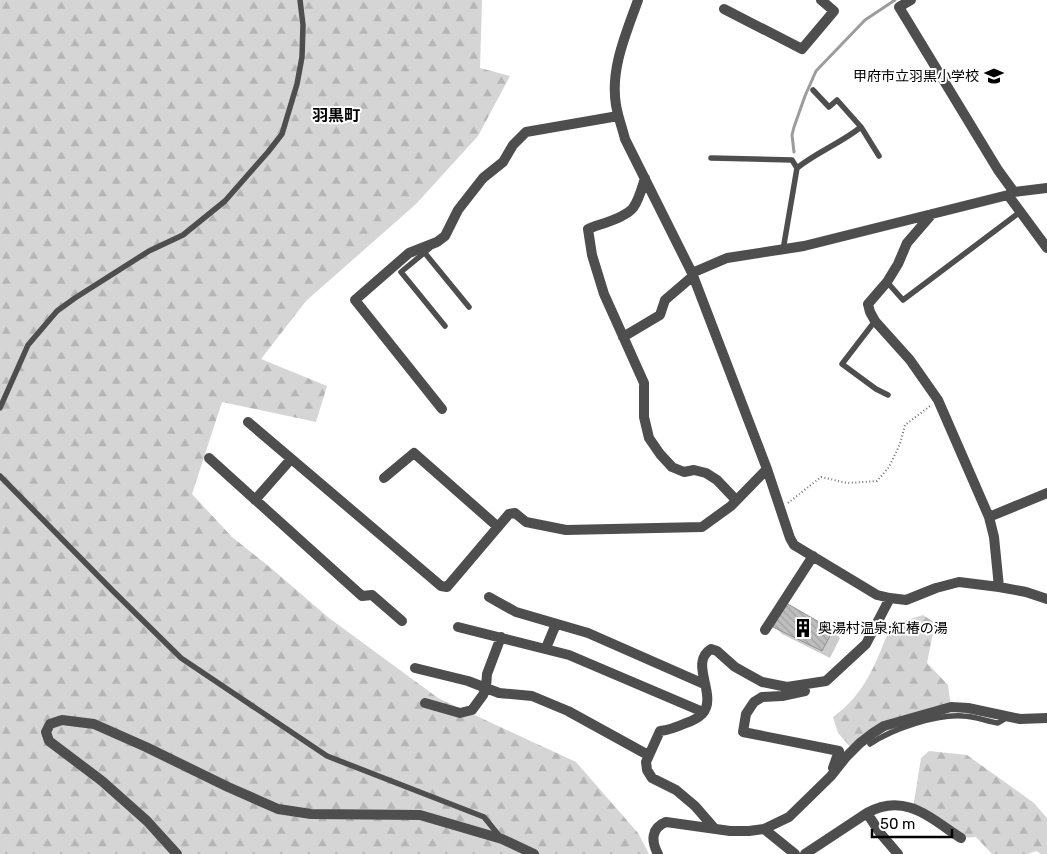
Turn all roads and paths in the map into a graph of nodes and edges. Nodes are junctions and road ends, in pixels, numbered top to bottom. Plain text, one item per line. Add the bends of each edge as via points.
1 (300, 0) edge
2 (638, 0) edge
3 (821, 0) edge
4 (911, 0) edge
5 (897, 3) edge
6 (724, 10) dead end
7 (814, 90) dead end
8 (618, 116) junction
9 (861, 127) junction
10 (879, 156) dead end
11 (711, 158) dead end
12 (797, 168) junction
13 (645, 178) junction
14 (1047, 188) edge
15 (1011, 194) junction
16 (1020, 212) junction
17 (932, 214) junction
18 (437, 242) junction
19 (1047, 248) edge
20 (783, 250) junction
21 (424, 252) junction
22 (693, 274) junction
23 (887, 282) junction
24 (469, 307) dead end
25 (875, 321) junction
26 (445, 326) dead end
27 (623, 337) junction
28 (888, 395) dead end
29 (938, 400) junction
30 (0, 408) edge
31 (442, 409) dead end
32 (248, 422) dead end
33 (209, 458) dead end
34 (291, 460) junction
35 (767, 469) junction
36 (0, 476) edge
37 (384, 478) dead end
38 (1047, 493) edge
39 (255, 500) junction
40 (736, 500) junction
41 (780, 509) junction
42 (989, 517) junction
43 (498, 527) junction
44 (813, 556) junction
45 (999, 587) junction
46 (488, 597) dead end
47 (890, 598) junction
48 (1047, 599) edge
49 (402, 621) dead end
50 (556, 624) junction
51 (458, 626) dead end
52 (766, 630) dead end
53 (501, 637) junction
54 (546, 648) junction
55 (415, 668) dead end
56 (826, 681) junction
57 (704, 684) junction
58 (486, 688) junction
59 (425, 703) dead end
60 (703, 712) junction
61 (1008, 717) junction
62 (1047, 718) edge
63 (870, 744) dead end
64 (648, 756) junction
65 (831, 776) junction
66 (867, 813) junction
67 (715, 829) junction
68 (764, 829) junction
69 (961, 838) dead end
70 (502, 839) junction
71 (177, 854) edge
72 (534, 854) edge
73 (658, 854) edge
74 (795, 854) edge
75 (805, 854) edge
76 (898, 854) edge

1 - 30 lane via 302,58 282,134 225,201 183,235 149,251 57,311 28,345
2 - 8 street via 617,60 615,103
3 - 6 street via 834,11 802,50
4 - 5 street
5 - 15 street
7 - 9 lane via 829,107 837,100
8 - 13 street
8 - 18 street via 526,132 478,185 458,210 445,236
9 - 10 lane
9 - 12 lane
11 - 12 lane via 792,160
12 - 20 lane
13 - 22 street
13 - 27 street via 632,210 588,229 604,294
14 - 15 street
15 - 16 street
15 - 17 street
16 - 19 street
16 - 23 lane via 903,300
17 - 20 street
17 - 23 street via 907,243
18 - 21 lane
18 - 31 street via 409,254 355,300
20 - 22 street via 726,258
21 - 24 lane
21 - 26 lane via 401,272
22 - 27 street via 665,300 660,315
22 - 35 street
23 - 25 street via 868,304
25 - 28 lane via 842,364
25 - 29 street via 910,360
27 - 40 street via 644,383 644,417 649,438 660,454 672,467 684,472 706,473
29 - 41 path via 906,425 890,467 878,481 847,483 821,477
29 - 42 street
32 - 34 street
33 - 39 street
34 - 39 street
34 - 43 street via 440,586 447,587
35 - 40 street
35 - 41 street
36 - 70 lane via 182,658 327,756 484,817
37 - 43 street via 414,453
38 - 42 street
39 - 49 street via 362,596 372,595
40 - 43 street via 702,527 566,530 526,522 514,513 509,514
41 - 44 street via 794,545
42 - 45 street
44 - 47 street via 877,595
44 - 52 street
45 - 47 street via 959,582 906,600
45 - 48 street
46 - 50 street via 516,612
47 - 56 street via 866,644
50 - 54 street
50 - 57 street via 588,633
51 - 53 street
53 - 54 street
53 - 58 street via 487,674
54 - 60 street
55 - 58 street
56 - 57 street via 787,687 762,682 711,649 703,658
56 - 65 street via 817,688 762,697 746,714 743,732 839,751
57 - 60 street via 708,698
58 - 59 street via 472,710 460,713
58 - 64 street via 499,693 532,696
60 - 64 street via 696,719 660,731
61 - 62 street
61 - 63 lane via 998,723 963,716 946,717 893,731
61 - 65 street via 951,707 884,726 860,743
64 - 67 street via 647,770 652,778 676,790
65 - 68 street via 789,817
66 - 69 street via 879,806 896,804 913,808
66 - 75 street
66 - 76 street
67 - 68 street via 749,832
67 - 73 street via 666,822 659,825 653,832
68 - 74 street
70 - 71 street via 420,815 311,814 278,809 94,724 62,720 50,724 46,732 48,741 148,821
70 - 72 street

